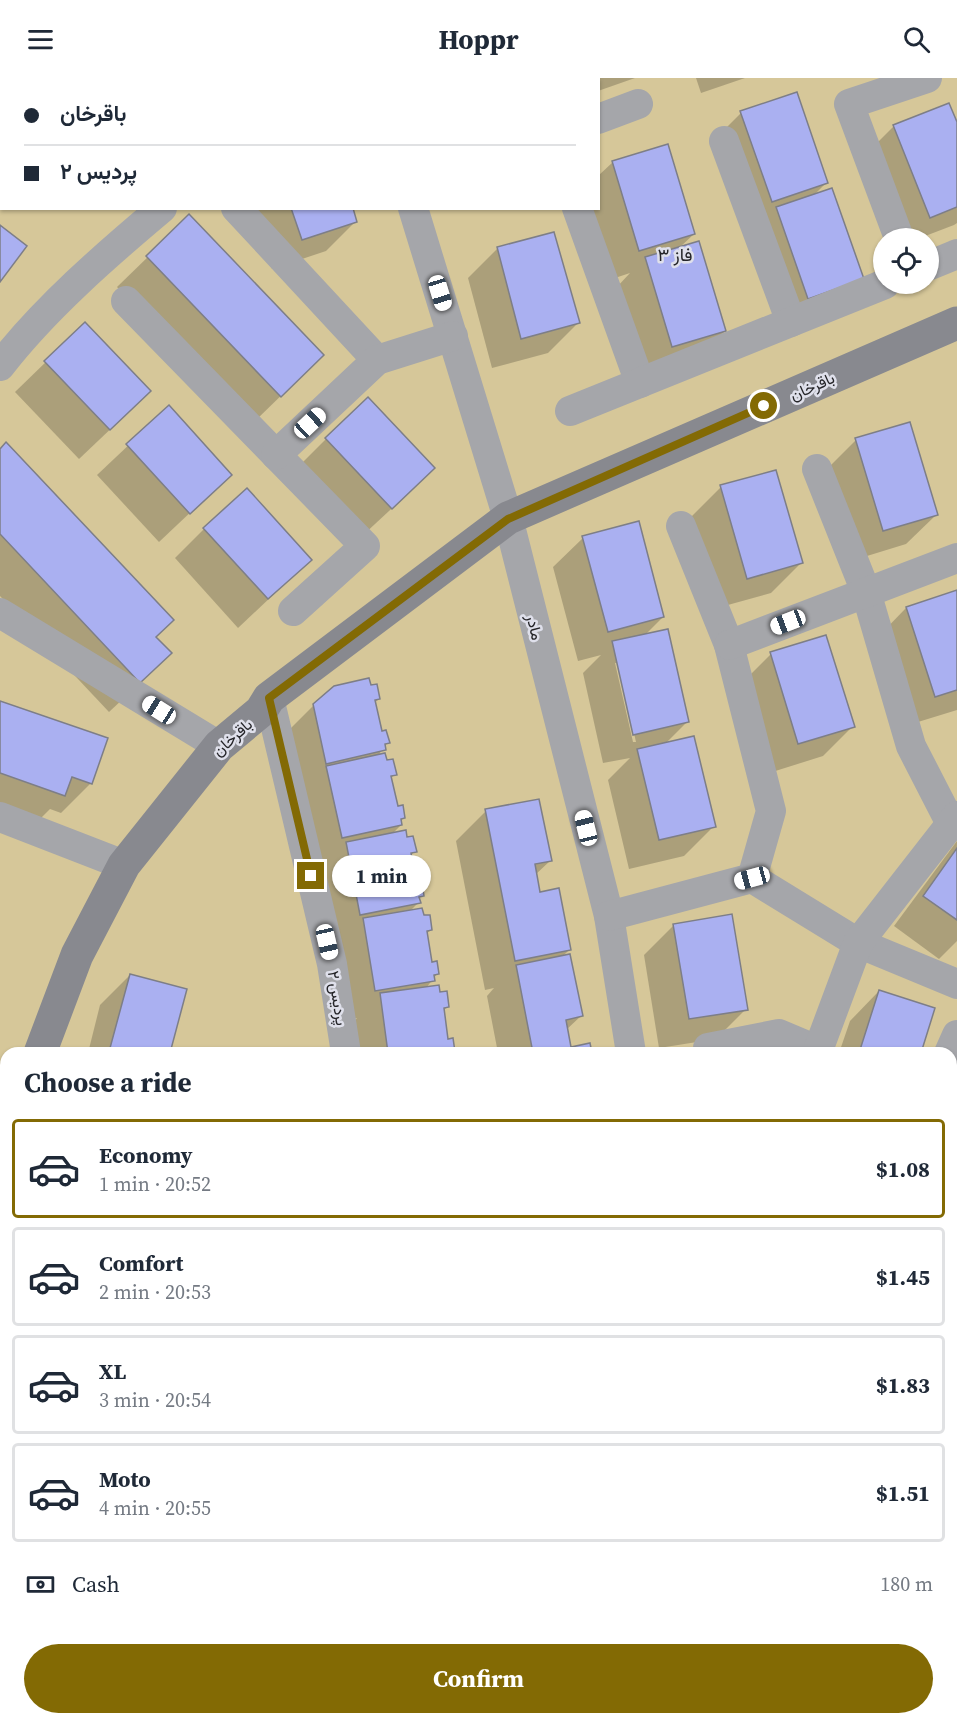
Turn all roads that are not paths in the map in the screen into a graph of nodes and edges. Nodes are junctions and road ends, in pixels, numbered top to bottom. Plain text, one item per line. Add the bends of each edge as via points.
1 (927, 78) edge
2 (638, 104) dead end
3 (600, 118) edge
4 (724, 141) dead end
5 (160, 210) edge
6 (238, 210) edge
7 (414, 210) edge
8 (578, 210) edge
9 (895, 228) edge
10 (957, 254) edge
11 (939, 261) edge
12 (873, 289) edge
13 (126, 301) dead end
14 (791, 322) junction
15 (957, 323) edge
16 (453, 336) junction
17 (377, 360) junction
18 (0, 366) edge
19 (640, 383) junction
20 (570, 411) dead end
21 (276, 455) junction
22 (817, 469) dead end
23 (508, 519) junction
24 (681, 526) dead end
25 (957, 558) edge
26 (866, 592) junction
27 (293, 611) dead end
28 (0, 613) edge
29 (729, 645) junction
30 (269, 698) junction
31 (219, 746) junction
32 (0, 817) edge
33 (954, 820) edge
34 (124, 865) junction
35 (752, 878) junction
36 (609, 916) junction
37 (858, 943) junction
38 (957, 984) edge
39 (42, 1047) edge
40 (345, 1047) edge
41 (630, 1047) edge
42 (713, 1047) edge
43 (809, 1047) edge
44 (819, 1047) edge

1 - 9 street via 849,104
2 - 3 street
4 - 14 street
5 - 18 street via 109,252
6 - 17 street
7 - 16 street, مادر
8 - 19 street
10 - 11 street
12 - 14 street
13 - 21 street
14 - 19 street
15 - 23 main road, باقرخان
16 - 17 street
16 - 23 street, مادر
17 - 21 street
19 - 20 street
21 - 27 street via 365,546
22 - 26 street
23 - 30 main road, باقرخان
23 - 36 street, مادر
24 - 29 street
25 - 26 street
26 - 29 street
26 - 33 street via 911,746
28 - 31 street
29 - 35 street via 771,811
30 - 31 main road, باقرخان via 261,711
30 - 40 street, پردیس ۲ via 332,964
31 - 34 main road, باقرخان
32 - 34 street
33 - 37 street
34 - 39 main road, باقرخان via 77,955
35 - 36 street
35 - 37 street
36 - 41 street, مادر
37 - 38 street
37 - 44 street
42 - 43 street via 779,1034

